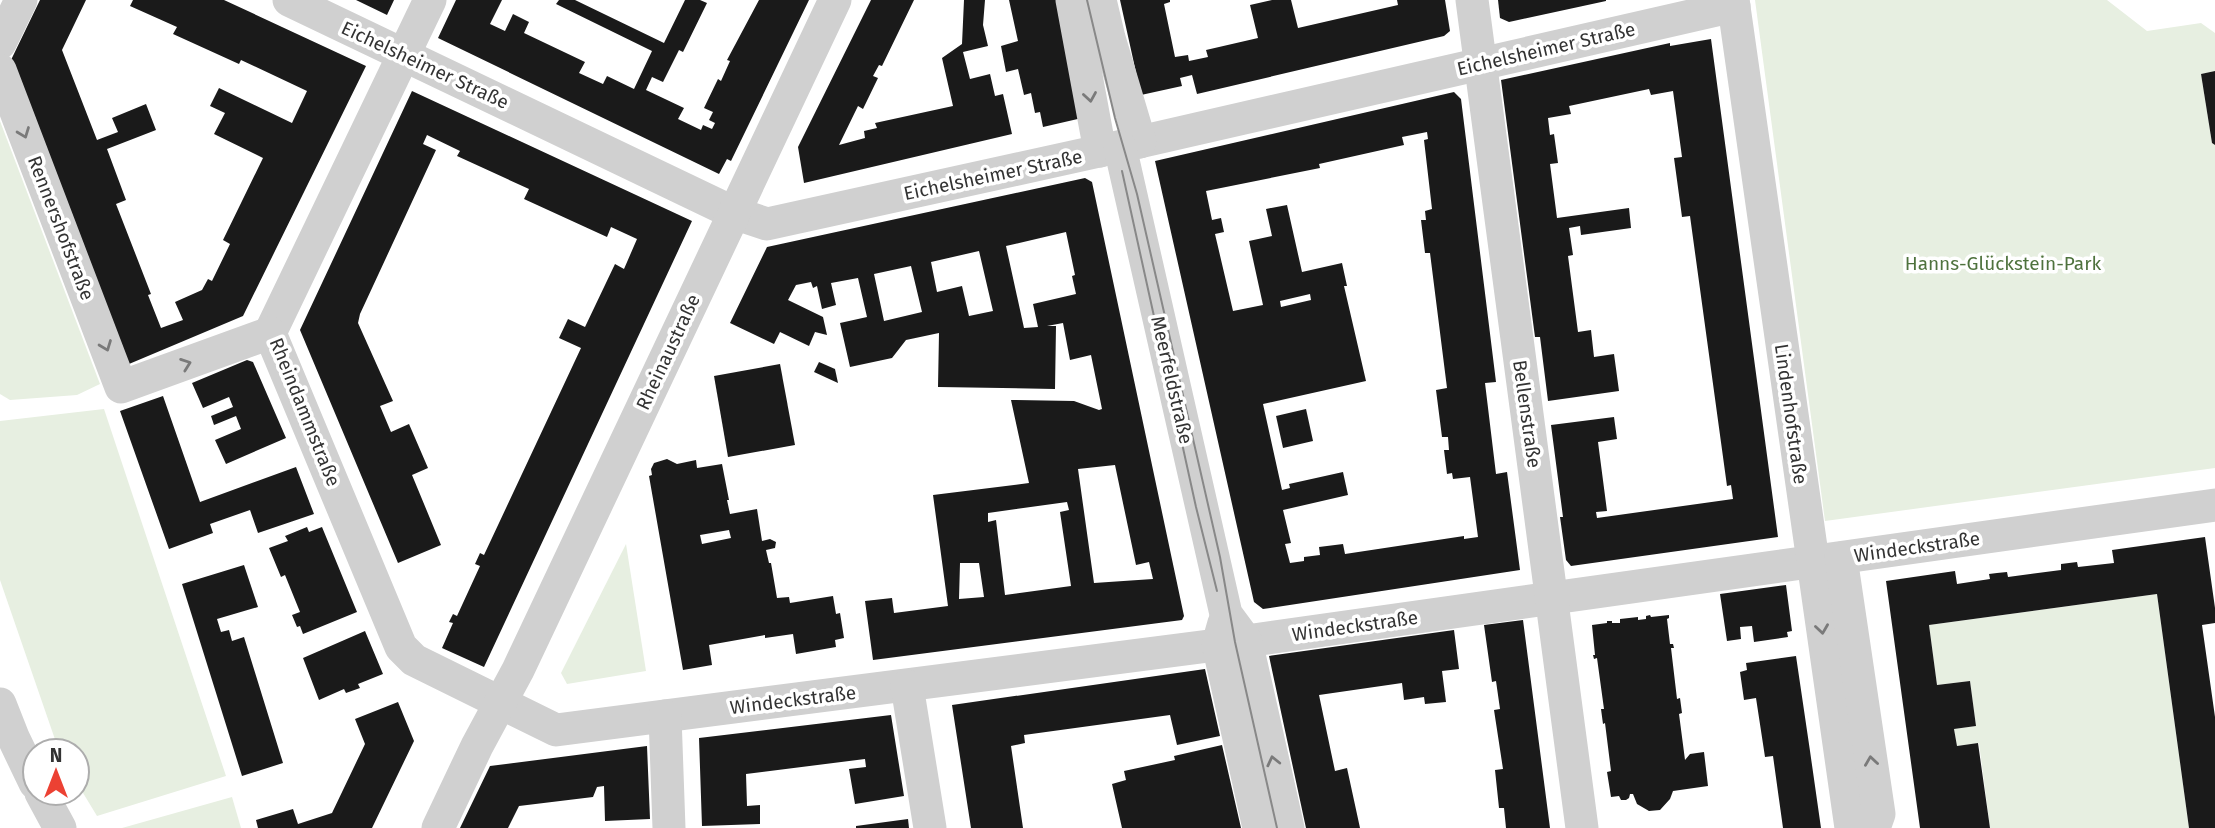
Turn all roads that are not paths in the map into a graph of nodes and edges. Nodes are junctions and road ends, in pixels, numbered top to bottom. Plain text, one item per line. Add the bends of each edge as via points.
1 (21, 0) edge
2 (289, 0) edge
3 (429, 0) edge
4 (835, 0) edge
5 (1072, 0) edge
6 (1100, 0) edge
7 (1472, 0) edge
8 (1733, 3) edge
9 (0, 43) edge
10 (404, 55) junction
11 (1481, 64) junction
12 (0, 70) edge
13 (1120, 147) junction
14 (734, 213) junction
15 (270, 333) junction
16 (2215, 505) edge
17 (1826, 560) junction
18 (1552, 598) junction
19 (1230, 633) junction
20 (907, 686) junction
21 (0, 704) edge
22 (500, 704) junction
23 (665, 716) junction
24 (21, 754) edge
25 (49, 807) edge
26 (60, 828) edge
27 (438, 828) edge
28 (669, 828) edge
29 (930, 828) edge
30 (1259, 828) edge
31 (1288, 828) edge
32 (1582, 828) edge
33 (1851, 828) edge
34 (1874, 828) edge

1 - 9 street
2 - 10 street, Eichelsheimer Straße
3 - 10 street, Rheindammstraße
4 - 14 street, Rheinaustraße
5 -> 13 street, Meerfeldstraße
6 - 13 street, Meerfeldstraße via 1109,38
7 - 11 street, Bellenstraße
8 - 11 street, Eichelsheimer Straße
8 - 17 street, Lindenhofstraße
10 - 14 street, Eichelsheimer Straße
10 - 15 street, Rheindammstraße
11 - 13 street, Eichelsheimer Straße
11 - 18 street, Bellenstraße
12 -> 15 street, Rennershofstraße via 121,387
13 - 14 street, Eichelsheimer Straße via 768,224
13 - 19 street, Meerfeldstraße
14 - 22 street, Rheinaustraße
15 - 22 street, Rheindammstraße via 401,646 414,660
16 - 17 street, Windeckstraße
17 - 18 street, Windeckstraße
17 -> 33 street, Lindenhofstraße
34 -> 17 street, Lindenhofstraße via 1879,814
18 - 19 street, Windeckstraße
18 - 32 street, Bellenstraße
19 - 20 street, Windeckstraße
19 - 30 street, Meerfeldstraße
31 -> 19 street, Meerfeldstraße
20 - 23 street, Windeckstraße
20 - 29 street
21 - 24 street
22 - 23 street, Windeckstraße via 556,730
22 - 27 street, Rheinaustraße
23 - 28 street
25 - 26 street

